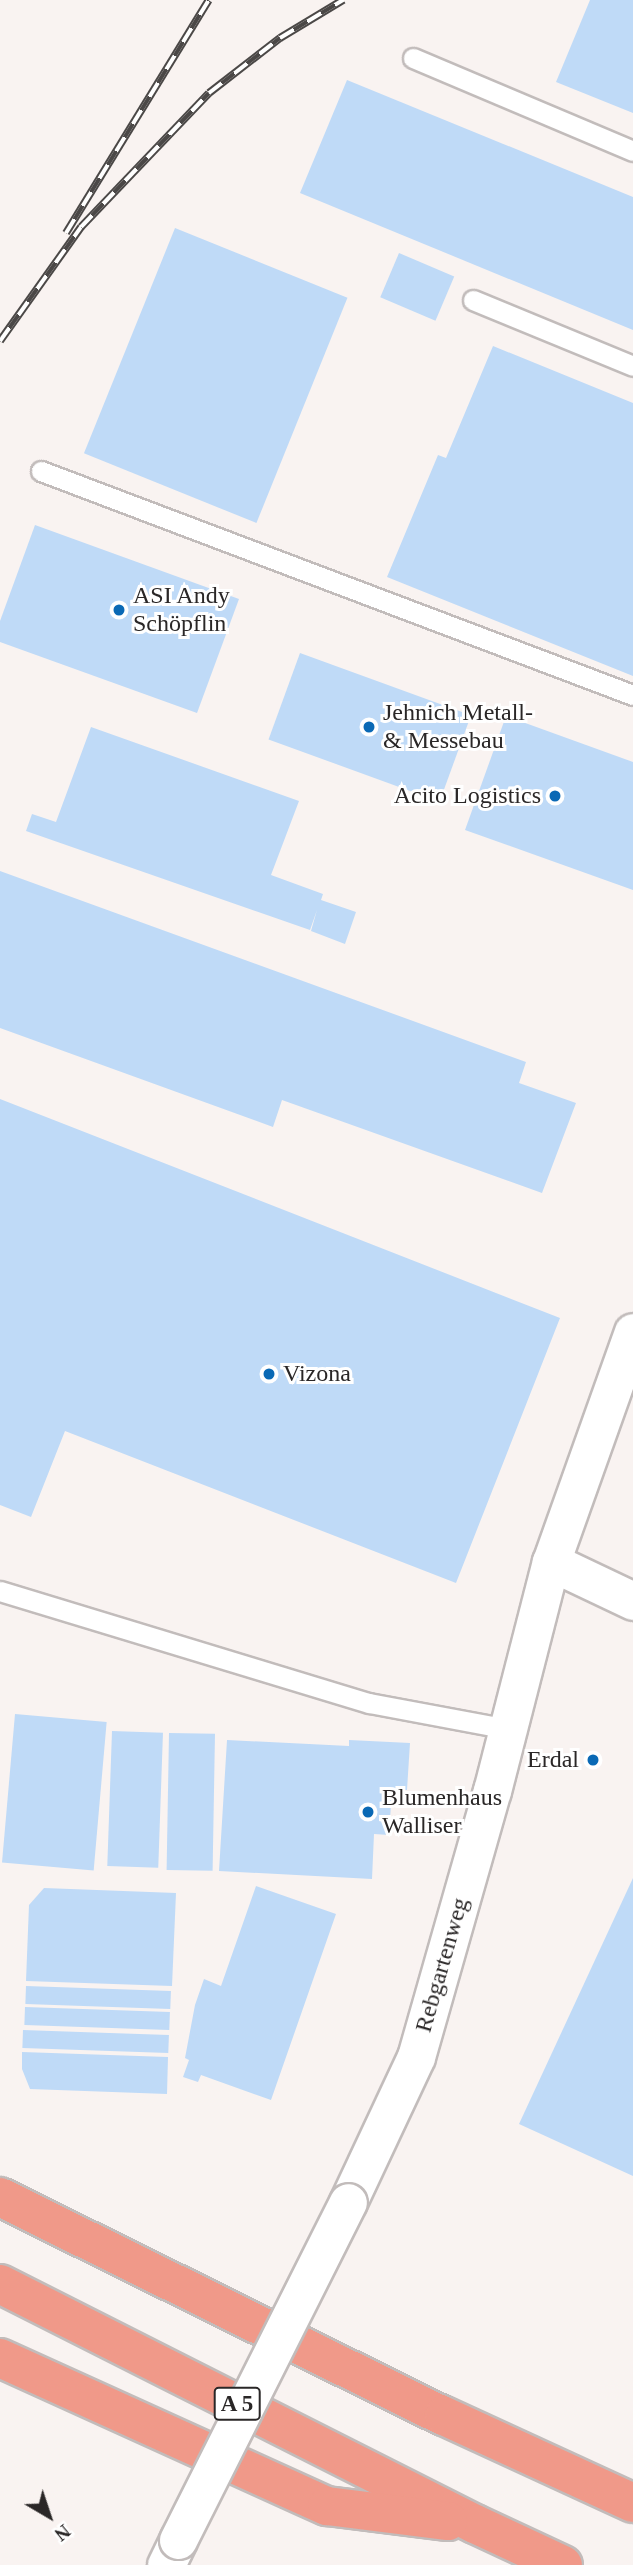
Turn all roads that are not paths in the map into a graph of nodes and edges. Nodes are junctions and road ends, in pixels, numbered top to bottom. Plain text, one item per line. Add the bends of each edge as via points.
1 (413, 58) dead end
2 (633, 151) edge
3 (473, 300) dead end
4 (633, 366) edge
5 (41, 471) dead end
6 (633, 695) edge
7 (633, 1332) edge
8 (551, 1562) junction
9 (0, 1591) edge
10 (633, 1601) edge
11 (508, 1729) junction
12 (0, 2197) edge
13 (0, 2284) edge
14 (0, 2358) edge
15 (633, 2503) edge
16 (475, 2524) junction
17 (172, 2552) edge
18 (563, 2565) edge

1 - 2 lane
3 - 4 lane
5 - 6 lane
7 - 8 street, Rebgartenweg
8 - 10 street
8 - 11 street, Rebgartenweg
9 - 11 lane via 369,1703
11 - 17 street, Rebgartenweg, bridge via 416,2057
12 - 15 highway via 444,2416
13 - 16 highway, A 5
14 - 16 highway via 327,2506
16 - 18 highway, A 5

